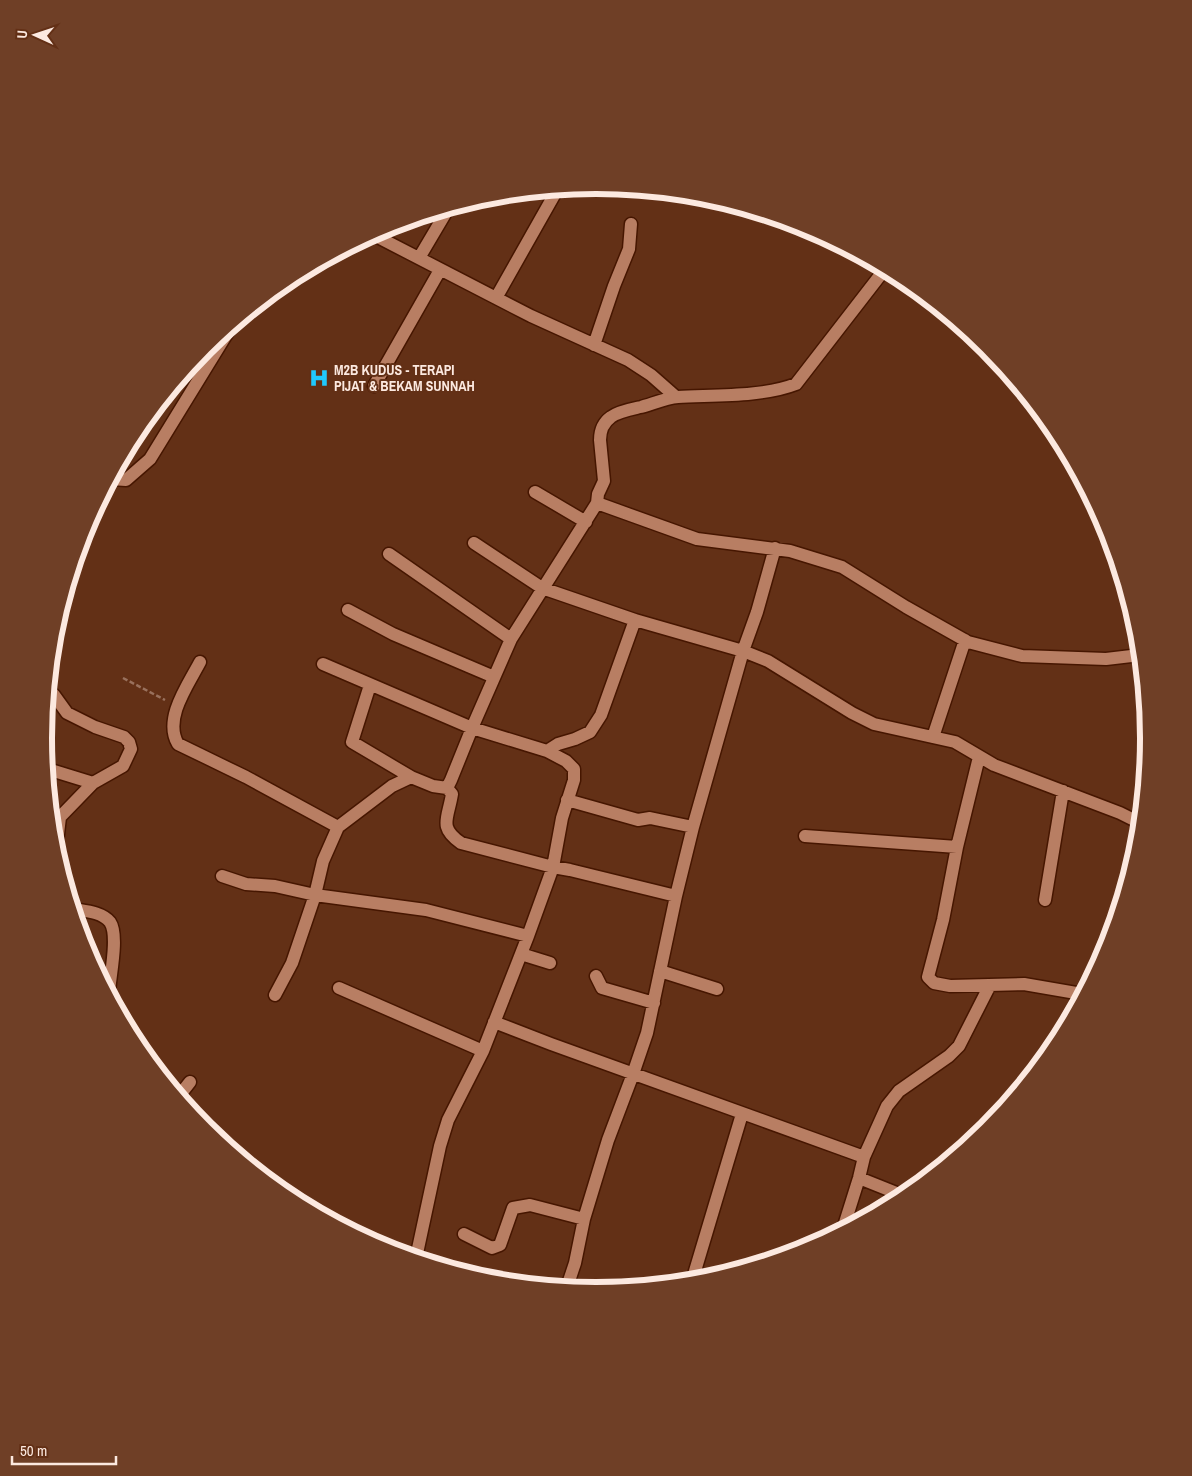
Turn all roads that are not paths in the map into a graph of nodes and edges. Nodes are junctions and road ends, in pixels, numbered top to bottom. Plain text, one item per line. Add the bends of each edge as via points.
1 (553, 197) edge
2 (444, 216) edge
3 (630, 224) dead end
4 (382, 239) edge
5 (419, 258) junction
6 (440, 270) junction
7 (880, 275) edge
8 (496, 298) junction
9 (594, 345) junction
10 (218, 348) edge
11 (374, 386) dead end
12 (676, 397) junction
13 (118, 479) edge
14 (535, 492) dead end
15 (597, 503) junction
16 (586, 522) junction
17 (474, 543) dead end
18 (775, 548) junction
19 (389, 554) dead end
20 (542, 588) junction
21 (348, 610) dead end
22 (635, 620) junction
23 (511, 639) junction
24 (965, 640) junction
25 (743, 652) junction
26 (1133, 656) edge
27 (200, 662) dead end
28 (322, 664) dead end
29 (494, 677) junction
30 (370, 685) junction
31 (54, 695) dead end
32 (472, 728) junction
33 (933, 737) junction
34 (547, 751) junction
35 (979, 757) junction
36 (54, 771) dead end
37 (411, 777) junction
38 (94, 783) junction
39 (446, 788) junction
40 (1063, 791) junction
41 (567, 800) junction
42 (58, 816) edge
43 (1133, 820) edge
44 (338, 827) junction
45 (693, 827) junction
46 (805, 836) dead end
47 (957, 847) junction
48 (553, 867) junction
49 (222, 876) dead end
50 (315, 895) junction
51 (676, 896) junction
52 (1045, 900) dead end
53 (80, 910) edge
54 (528, 936) junction
55 (521, 954) junction
56 (550, 963) dead end
57 (660, 971) junction
58 (596, 976) dead end
59 (110, 980) edge
60 (990, 985) junction
61 (340, 988) dead end
62 (717, 989) dead end
63 (1076, 993) edge
64 (275, 995) dead end
65 (654, 1003) junction
66 (494, 1022) junction
67 (483, 1051) junction
68 (634, 1074) junction
69 (190, 1082) dead end
70 (183, 1091) edge
71 (742, 1114) junction
72 (864, 1157) junction
73 (859, 1178) junction
74 (895, 1192) edge
75 (584, 1219) junction
76 (846, 1220) edge
77 (464, 1234) dead end
78 (417, 1252) edge
79 (695, 1272) edge
80 (569, 1281) edge

1 - 8 street
2 - 5 street
3 - 9 street via 629,249
4 - 5 street
5 - 6 street
6 - 8 street
6 - 11 street
7 - 12 street via 796,384 745,393
8 - 9 street
9 - 12 street via 639,366
10 - 13 street via 150,459 126,480
12 - 15 street via 612,416 602,426 600,440 604,481
14 - 16 street
15 - 16 street
15 - 18 street via 698,539
16 - 20 street
17 - 20 street
18 - 24 street via 842,566
18 - 25 street
19 - 23 street
20 - 22 street
20 - 23 street
21 - 29 street via 393,634
22 - 25 street
22 - 34 street via 595,725 590,732
23 - 29 street
24 - 26 street via 1022,656 1106,659
24 - 33 street
25 - 33 street via 768,661 874,724
25 - 45 street
27 - 44 street via 175,713 172,726 178,744
28 - 30 street
29 - 32 street
30 - 32 street
30 - 37 street via 352,742
31 - 38 street via 67,714 124,737 128,742 130,749 123,766
32 - 34 street
32 - 39 street
33 - 35 street via 955,742
34 - 41 street via 574,769
35 - 40 street via 994,766
35 - 47 street
36 - 38 street
37 - 39 street
37 - 44 street via 392,786
38 - 42 street
39 - 48 street via 452,794 446,825 451,836 461,843
40 - 43 street
40 - 52 street
41 - 45 street via 638,820 650,818
41 - 48 street
44 - 50 street via 323,861
45 - 51 street
46 - 47 street
47 - 60 street via 928,977 934,983 950,986
48 - 51 street
48 - 54 street
49 - 50 street via 246,884 275,886
50 - 54 street via 426,910
50 - 64 street via 298,966
51 - 57 street
53 - 59 street via 102,916 113,929
54 - 55 street
55 - 56 street
55 - 66 street
57 - 62 street
57 - 65 street
58 - 65 street via 602,988
60 - 63 street via 1024,984
60 - 72 street via 959,1046 899,1091 887,1106
61 - 67 street
65 - 68 street
66 - 67 street
66 - 68 street
67 - 78 street via 448,1120
68 - 71 street
68 - 75 street via 608,1140
69 - 70 street
71 - 72 street
71 - 79 street
72 - 73 street
73 - 74 street
73 - 76 street
75 - 77 street via 530,1205 513,1208 500,1245 496,1248
75 - 80 street

